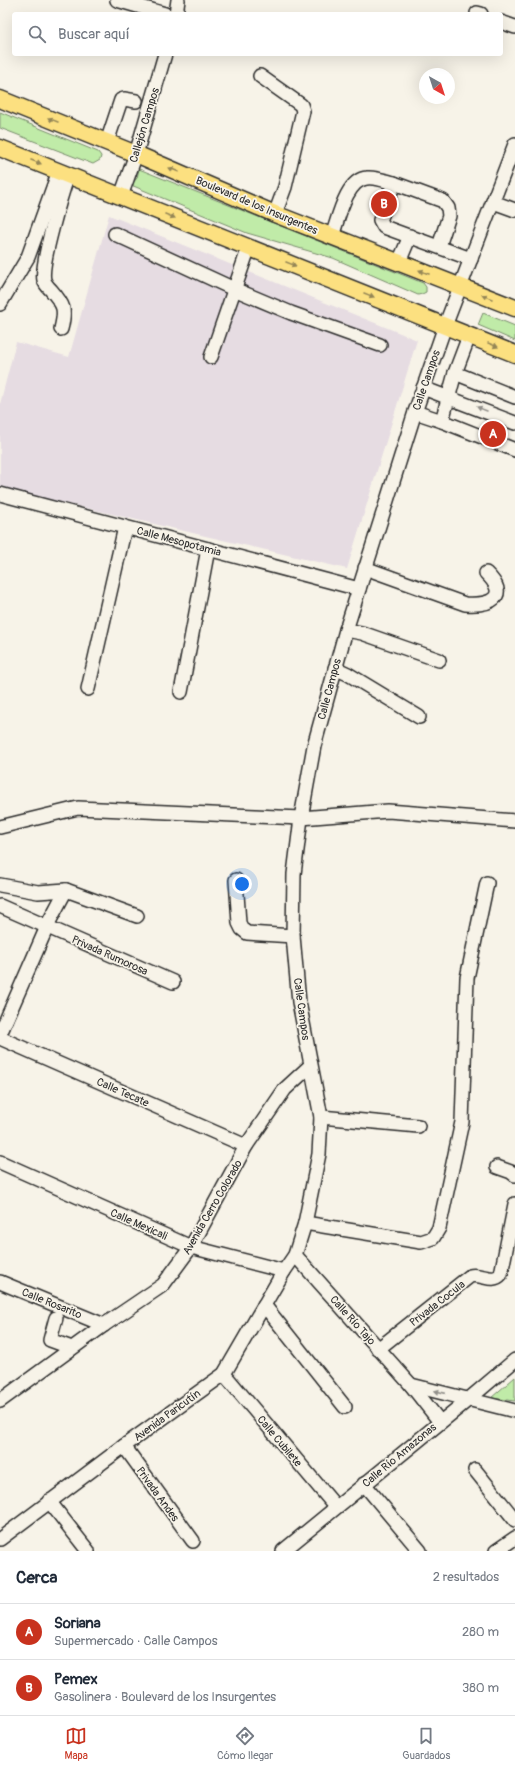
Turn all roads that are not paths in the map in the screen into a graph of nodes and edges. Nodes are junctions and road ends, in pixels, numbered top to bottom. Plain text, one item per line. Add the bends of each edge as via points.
1 (117, 0) edge
2 (178, 0) edge
3 (158, 12) edge
4 (176, 12) edge
5 (503, 23) edge
6 (515, 27) edge
7 (164, 56) edge
8 (260, 76) dead end
9 (0, 99) edge
10 (136, 101) dead end
11 (107, 142) junction
12 (515, 144) edge
13 (0, 148) edge
14 (136, 154) junction
15 (64, 173) junction
16 (394, 183) junction
17 (121, 196) junction
18 (493, 202) junction
19 (515, 210) edge
20 (275, 214) junction
21 (115, 234) dead end
22 (332, 236) junction
23 (410, 236) junction
24 (439, 246) junction
25 (249, 247) junction
26 (471, 259) junction
27 (399, 262) junction
28 (460, 286) junction
29 (234, 289) junction
30 (0, 304) edge
31 (515, 308) edge
32 (445, 326) junction
33 (61, 329) dead end
34 (469, 336) junction
35 (380, 345) dead end
36 (515, 354) edge
37 (211, 357) dead end
38 (455, 373) junction
39 (423, 388) junction
40 (448, 396) junction
41 (515, 397) edge
42 (415, 412) junction
43 (442, 421) junction
44 (515, 423) edge
45 (515, 450) edge
46 (0, 494) edge
47 (125, 527) junction
48 (208, 549) junction
49 (365, 568) junction
50 (486, 573) dead end
51 (359, 588) junction
52 (346, 630) junction
53 (439, 660) dead end
54 (335, 668) junction
55 (88, 689) dead end
56 (181, 692) dead end
57 (419, 717) dead end
58 (301, 818) junction
59 (515, 821) edge
60 (0, 827) edge
61 (236, 880) dead end
62 (487, 883) dead end
63 (0, 884) edge
64 (66, 890) junction
65 (0, 906) edge
66 (137, 916) dead end
67 (47, 927) junction
68 (293, 936) junction
69 (173, 982) dead end
70 (0, 1034) edge
71 (0, 1038) edge
72 (310, 1066) junction
73 (322, 1117) junction
74 (418, 1126) dead end
75 (246, 1146) junction
76 (0, 1162) edge
77 (497, 1167) dead end
78 (515, 1175) edge
79 (515, 1204) edge
80 (305, 1223) junction
81 (191, 1246) junction
82 (294, 1256) junction
83 (284, 1271) junction
84 (0, 1282) edge
85 (264, 1305) junction
86 (56, 1318) dead end
87 (104, 1325) junction
88 (72, 1348) junction
89 (378, 1349) junction
90 (515, 1360) edge
91 (224, 1374) junction
92 (411, 1385) junction
93 (469, 1399) junction
94 (0, 1401) edge
95 (345, 1407) dead end
96 (515, 1411) edge
97 (440, 1422) junction
98 (124, 1446) junction
99 (475, 1470) dead end
100 (364, 1484) junction
101 (49, 1501) junction
102 (336, 1507) junction
103 (515, 1520) edge
104 (515, 1538) edge
105 (0, 1539) edge
106 (193, 1541) dead end
107 (289, 1549) edge
108 (88, 1551) edge
109 (420, 1551) edge
110 (496, 1551) edge

1 - 3 street
2 - 4 street
5 - 6 street
7 - 14 street, Callejón Campos
8 - 20 street via 301,106 303,111 285,187
11 -> 9 main road, Boulevard de los Insurgentes
10 - 11 street via 121,100
11 - 14 main road, Boulevard de los Insurgentes
12 - 18 street, Calle Campos
13 -> 15 main road
14 - 17 street, Callejón Campos
20 -> 14 main road, Boulevard de los Insurgentes
15 - 17 main road
15 - 30 street via 28,257
15 - 33 street via 44,266 44,280 64,308
16 - 22 street via 367,178 357,181 350,188
16 - 23 street via 380,220 384,227
16 - 24 street via 442,201 448,208 449,216
17 -> 25 main road
18 - 19 street
18 - 26 street, Calle Campos
20 - 22 main road, Boulevard de los Insurgentes
21 - 29 street
22 - 27 main road, Boulevard de los Insurgentes
23 - 24 street
23 - 27 street
24 - 26 street
25 - 29 street
25 -> 32 main road
26 - 28 street, Calle Campos
28 -> 27 main road, Boulevard de los Insurgentes
31 -> 28 main road, Boulevard de los Insurgentes
28 - 32 street, Calle Campos
29 - 35 street
29 - 37 street
32 - 34 main road
32 - 39 street, Calle Campos
34 -> 36 main road
34 - 38 street
38 - 40 street
38 - 41 street
39 - 40 street
39 - 42 street, Calle Campos
40 - 43 street
44 -> 40 street
42 - 43 street
42 - 49 street, Calle Campos
43 - 45 street
46 - 47 street, Calle Mesopotamia
47 - 48 street, Calle Mesopotamia
47 - 55 street
48 - 51 street, Calle Mesopotamia
48 - 56 street
49 - 50 street via 466,604 480,605 490,603 496,598 498,589
49 - 51 street, Calle Campos
51 - 52 street, Calle Campos
52 - 53 street via 362,633
52 - 54 street, Calle Campos
54 - 57 street
54 - 58 street, Calle Campos via 314,746
58 - 59 street via 388,811
58 - 60 street via 78,808
58 - 68 street, Calle Campos via 294,874
61 - 68 street via 239,923 247,933
62 - 80 street via 466,978 462,1122 439,1228 433,1238 421,1242
63 - 64 street via 38,892
64 - 66 street
64 - 67 street
65 - 67 street, Privada Rumorosa
67 - 69 street, Privada Rumorosa
67 - 70 street
68 - 72 street, Calle Campos via 299,1002
71 - 75 street, Calle Tecate
72 - 73 street, Calle Campos
72 - 75 street, Avenida Cerro Colorado via 285,1089
73 - 74 street
73 - 80 street, Calle Campos via 319,1154
75 - 81 street, Avenida Cerro Colorado
76 - 81 street, Calle Mexicali
77 - 78 street
79 - 89 street, Privada Cocula via 502,1274 494,1279 470,1276
80 - 82 street, Calle Campos
81 - 83 street, Calle Mexicali
81 - 87 street, Avenida Cerro Colorado via 163,1285
82 - 83 street, Avenida Paricutín
82 - 89 street, Calle Río Tajo
83 - 85 street, Avenida Paricutín
84 - 87 street, Calle Rosarito
85 - 91 street, Avenida Paricutín
85 - 95 street
86 - 88 street via 50,1340
87 - 88 street, Avenida Cerro Colorado
88 - 94 street, Avenida Cerro Colorado
89 - 92 street, Calle Río Tajo
90 - 93 street, Calle Río Amazonas
91 - 98 street, Avenida Paricutín
91 - 102 street, Calle Cubilete
93 -> 92 street
92 - 97 street, Calle Río Tajo
93 - 96 street
93 - 97 street, Calle Río Amazonas
97 - 100 street, Calle Río Amazonas
98 - 101 street, Avenida Paricutín
98 - 106 street, Privada Andes
99 - 103 street
100 - 102 street, Calle Río Amazonas
100 - 109 street
101 - 105 street, Avenida Paricutín
101 - 108 street
102 - 107 street, Calle Río Amazonas
104 - 110 street

